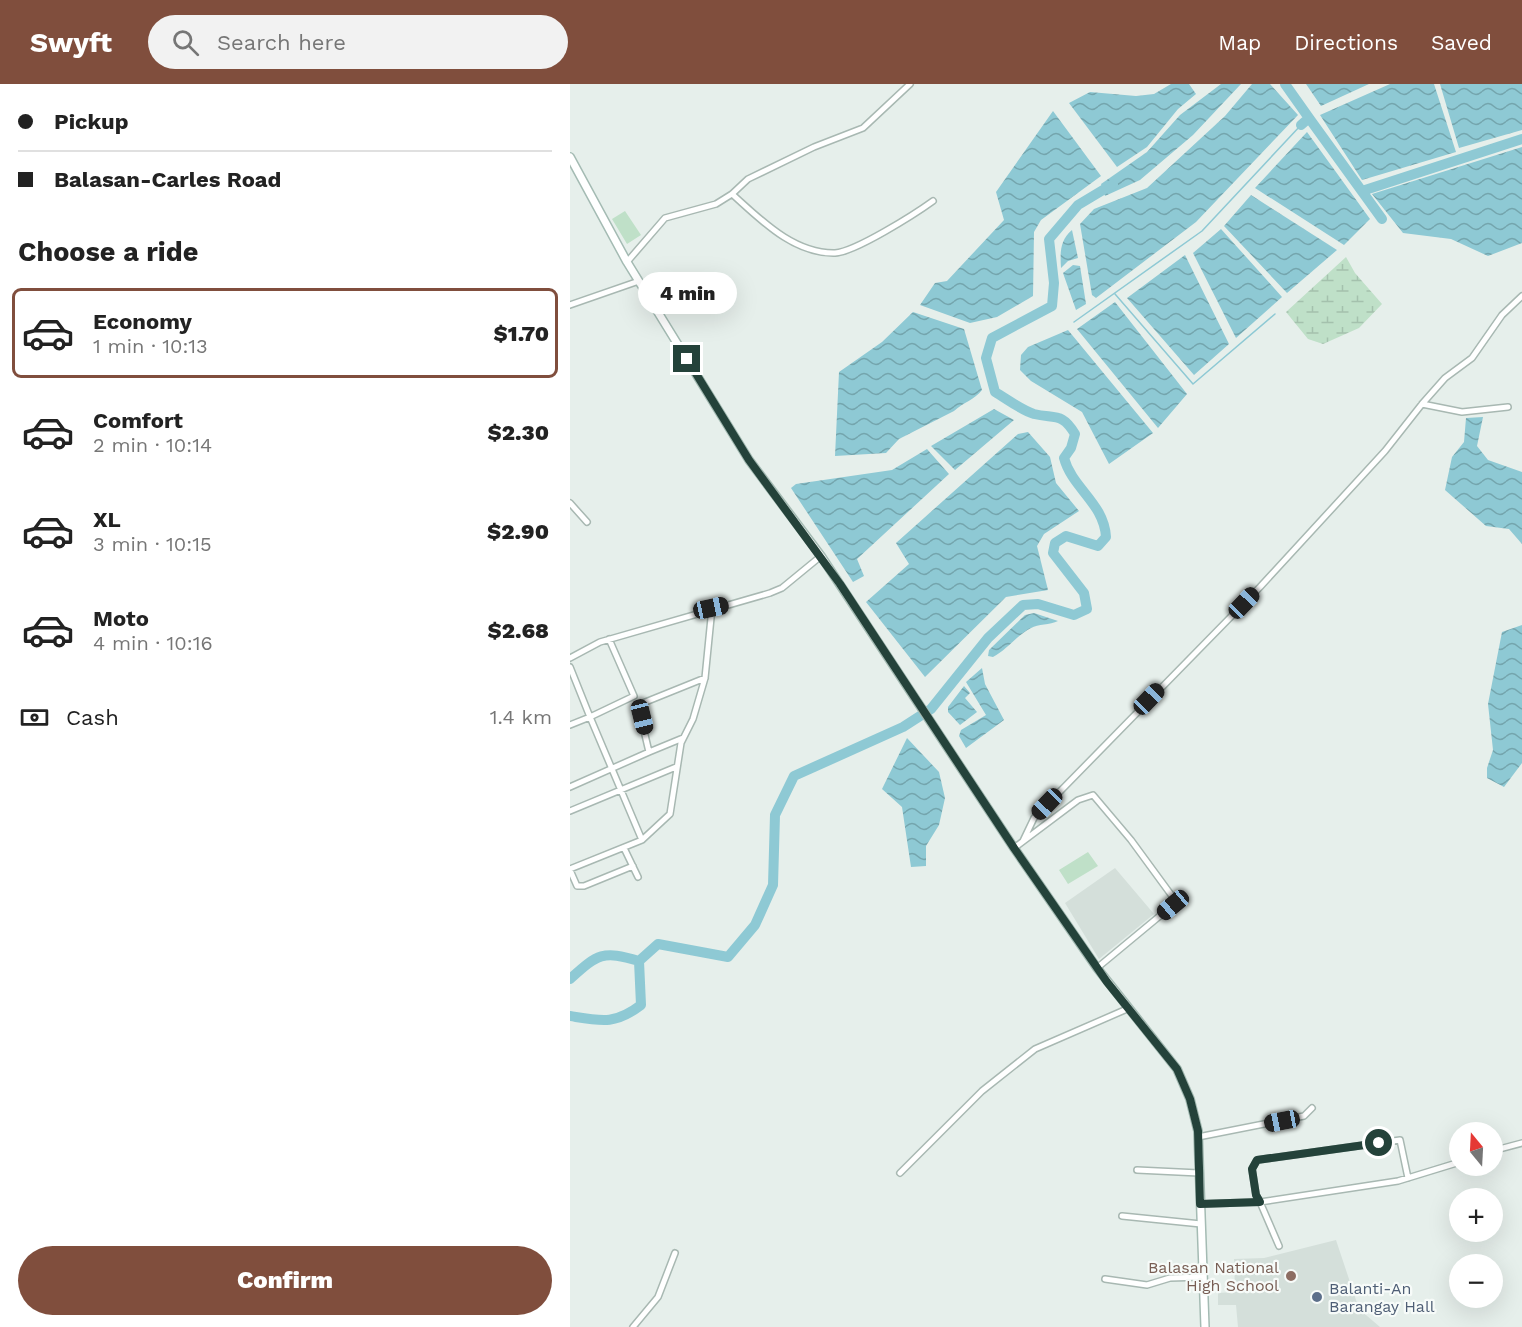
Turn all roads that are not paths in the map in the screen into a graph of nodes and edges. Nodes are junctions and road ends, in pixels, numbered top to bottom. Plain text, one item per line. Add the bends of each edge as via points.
1 (910, 84) edge
2 (570, 157) edge
3 (732, 194) junction
4 (933, 201) dead end
5 (627, 262) junction
6 (639, 281) junction
7 (1522, 296) edge
8 (570, 305) edge
9 (1422, 404) junction
10 (1508, 407) dead end
11 (570, 503) edge
12 (587, 522) dead end
13 (821, 556) junction
14 (711, 608) junction
15 (609, 639) junction
16 (570, 658) edge
17 (570, 667) edge
18 (705, 678) junction
19 (634, 696) junction
20 (638, 705) junction
21 (590, 717) junction
22 (570, 725) edge
23 (683, 738) junction
24 (649, 752) junction
25 (676, 767) junction
26 (611, 768) junction
27 (570, 787) edge
28 (621, 791) junction
29 (570, 811) edge
30 (642, 840) junction
31 (1023, 841) junction
32 (624, 848) junction
33 (1014, 848) junction
34 (633, 866) junction
35 (570, 870) edge
36 (638, 877) dead end
37 (1097, 968) junction
38 (1127, 1009) junction
39 (1312, 1108) dead end
40 (1198, 1137) junction
41 (1522, 1143) edge
42 (1503, 1148) edge
43 (1449, 1165) edge
44 (1137, 1170) dead end
45 (900, 1173) dead end
46 (1199, 1173) junction
47 (1408, 1178) junction
48 (1260, 1202) junction
49 (1200, 1204) junction
50 (1122, 1216) dead end
51 (1201, 1224) junction
52 (1279, 1246) dead end
53 (675, 1253) dead end
54 (1203, 1277) junction
55 (1105, 1280) dead end
56 (633, 1327) edge
57 (1205, 1327) edge

1 - 3 street via 863,128 748,179
2 - 5 main road
3 - 4 street via 771,230 796,243 835,253 885,231
3 - 5 street via 716,204 665,218
5 - 6 main road
6 - 8 street
6 - 13 main road via 749,460
7 - 9 street via 1502,315 1472,358 1445,378
9 - 10 street via 1462,412
9 - 31 street via 1385,451 1260,587 1034,818
11 - 12 street
13 - 14 street via 782,588
13 - 33 main road
14 - 15 street
14 - 18 street
15 - 16 street
15 - 19 street
17 - 21 street
18 - 20 street
18 - 23 street
19 - 20 street
19 - 21 street
20 - 24 street
21 - 22 street
21 - 26 street
23 - 24 street
23 - 25 street
24 - 26 street
25 - 28 street
25 - 30 street via 670,813
26 - 27 street
26 - 28 street
28 - 29 street
28 - 30 street
30 - 32 street
31 - 33 street
31 - 37 street via 1077,800 1093,795 1175,900
32 - 34 street
32 - 35 street
33 - 37 main road
34 - 35 street via 584,886 577,886
34 - 36 street
37 - 38 main road
38 - 40 main road via 1177,1069 1190,1099
38 - 45 street via 1035,1049 982,1091
39 - 40 street via 1304,1116
40 - 46 main road
41 - 42 street
43 - 47 street
44 - 46 street
46 - 49 main road
47 - 48 street
47 - 48 street via 1400,1140 1257,1160 1252,1169
48 - 49 street
48 - 52 street
49 - 51 main road
50 - 51 street
51 - 54 main road
53 - 56 street via 657,1297
54 - 55 street via 1170,1278 1147,1285
54 - 57 main road

